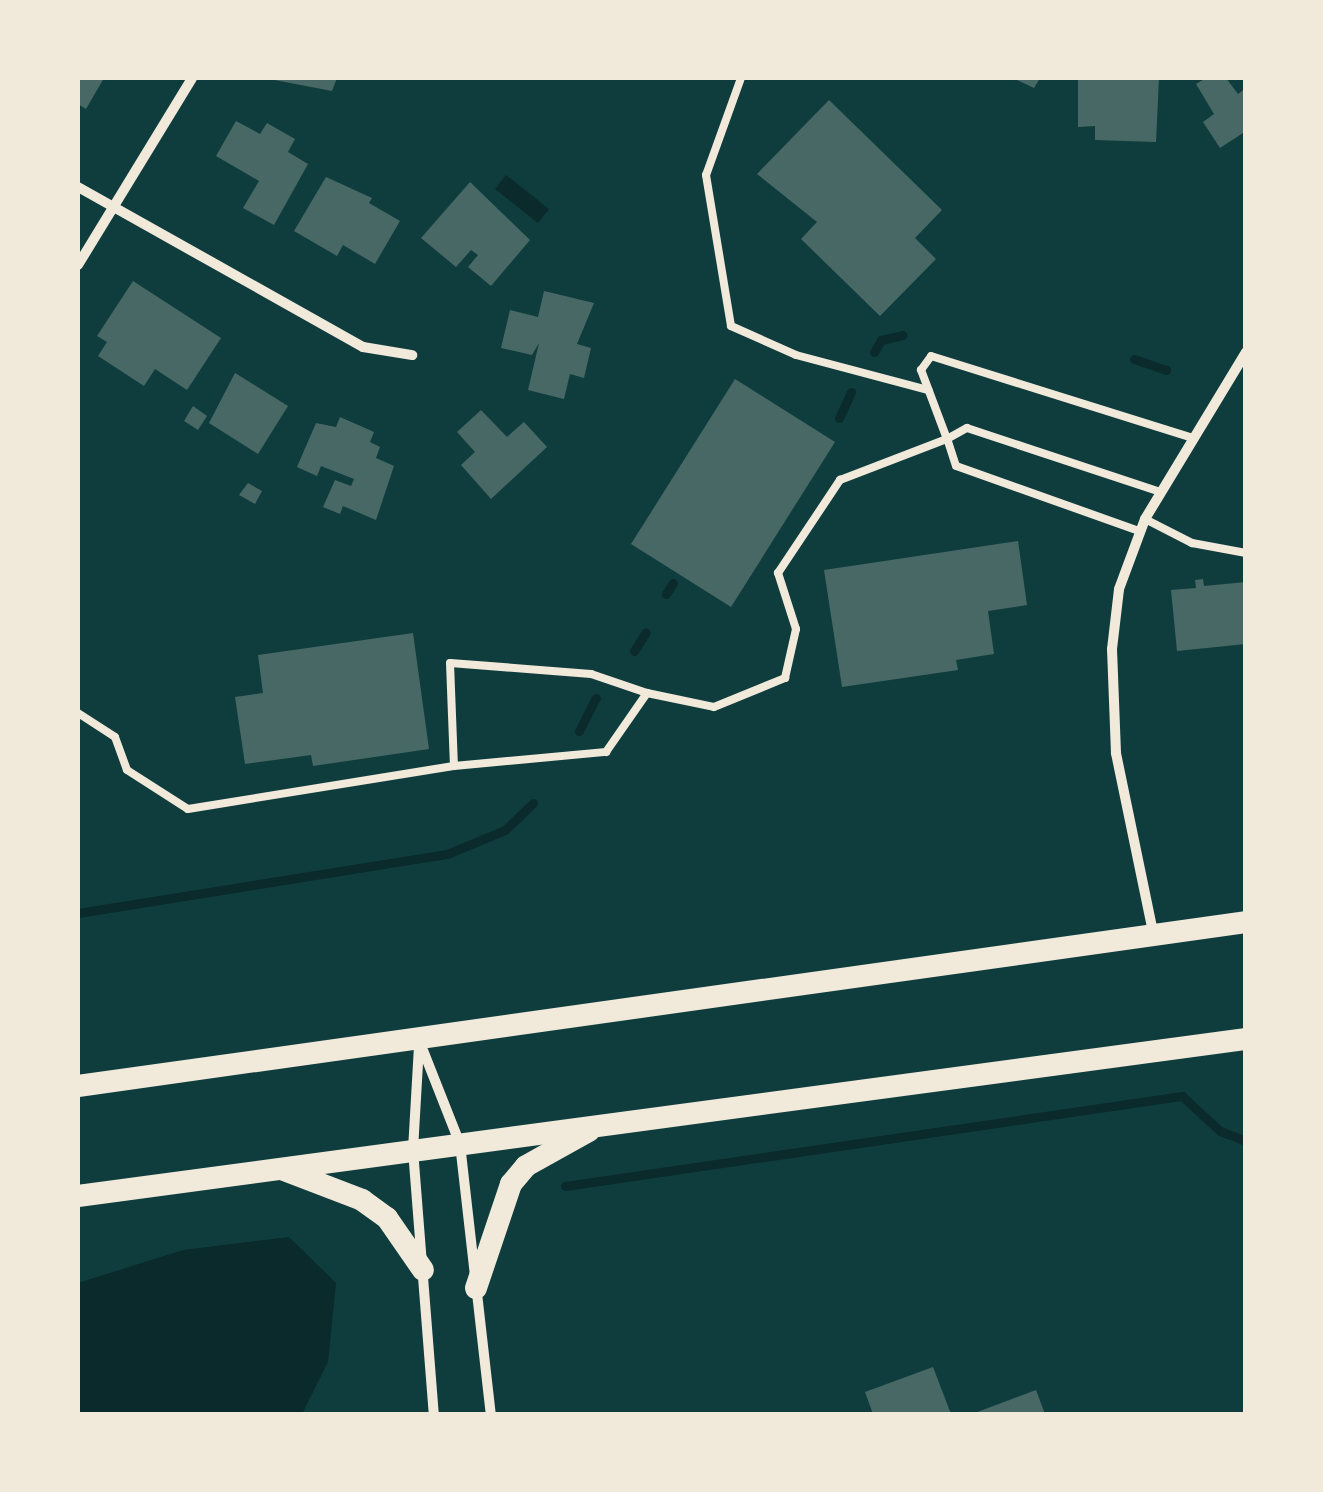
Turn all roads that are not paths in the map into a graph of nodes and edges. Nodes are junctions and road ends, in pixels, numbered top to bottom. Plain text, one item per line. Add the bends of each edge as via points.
1 (192, 78) edge
2 (741, 78) edge
3 (78, 186) edge
4 (115, 208) junction
5 (78, 266) edge
6 (1246, 352) edge
7 (412, 355) dead end
8 (928, 390) junction
9 (1192, 438) junction
10 (947, 439) junction
11 (1160, 492) junction
12 (1145, 519) junction
13 (1139, 531) junction
14 (1246, 553) edge
15 (647, 693) junction
16 (78, 713) edge
17 (454, 766) junction
18 (1246, 922) edge
19 (1153, 932) junction
20 (1246, 1039) edge
21 (419, 1040) junction
22 (78, 1086) edge
23 (600, 1125) junction
24 (460, 1144) junction
25 (414, 1150) junction
26 (281, 1168) junction
27 (78, 1196) edge
28 (423, 1270) junction
29 (476, 1288) junction
30 (434, 1414) edge
31 (490, 1414) edge

1 - 4 street
2 - 8 lane via 706,175 731,326 796,355
3 - 4 street
4 - 5 street
4 - 7 street via 363,347
6 - 9 street
8 - 9 lane via 921,370 930,356
8 - 10 lane
9 - 11 street
10 - 11 lane via 968,428
10 - 13 lane via 956,466
10 - 15 lane via 840,480 778,573 796,629 785,678 714,707
11 - 12 street
12 - 13 street
12 - 14 lane via 1192,543
13 - 19 street via 1119,589 1112,649 1116,753
15 - 17 lane via 606,752
15 - 17 lane via 591,674 450,662
16 - 17 lane via 116,736 128,770 188,809
18 - 19 highway
19 - 21 highway
20 - 23 highway
21 - 22 highway
21 - 24 street
21 - 25 street
23 - 24 highway
23 - 29 highway via 526,1166 511,1184 496,1212
24 - 25 highway
24 - 29 street
25 - 26 highway
25 - 28 street
26 - 27 highway
26 - 28 highway via 362,1200 386,1218
28 - 30 street
29 - 31 street

